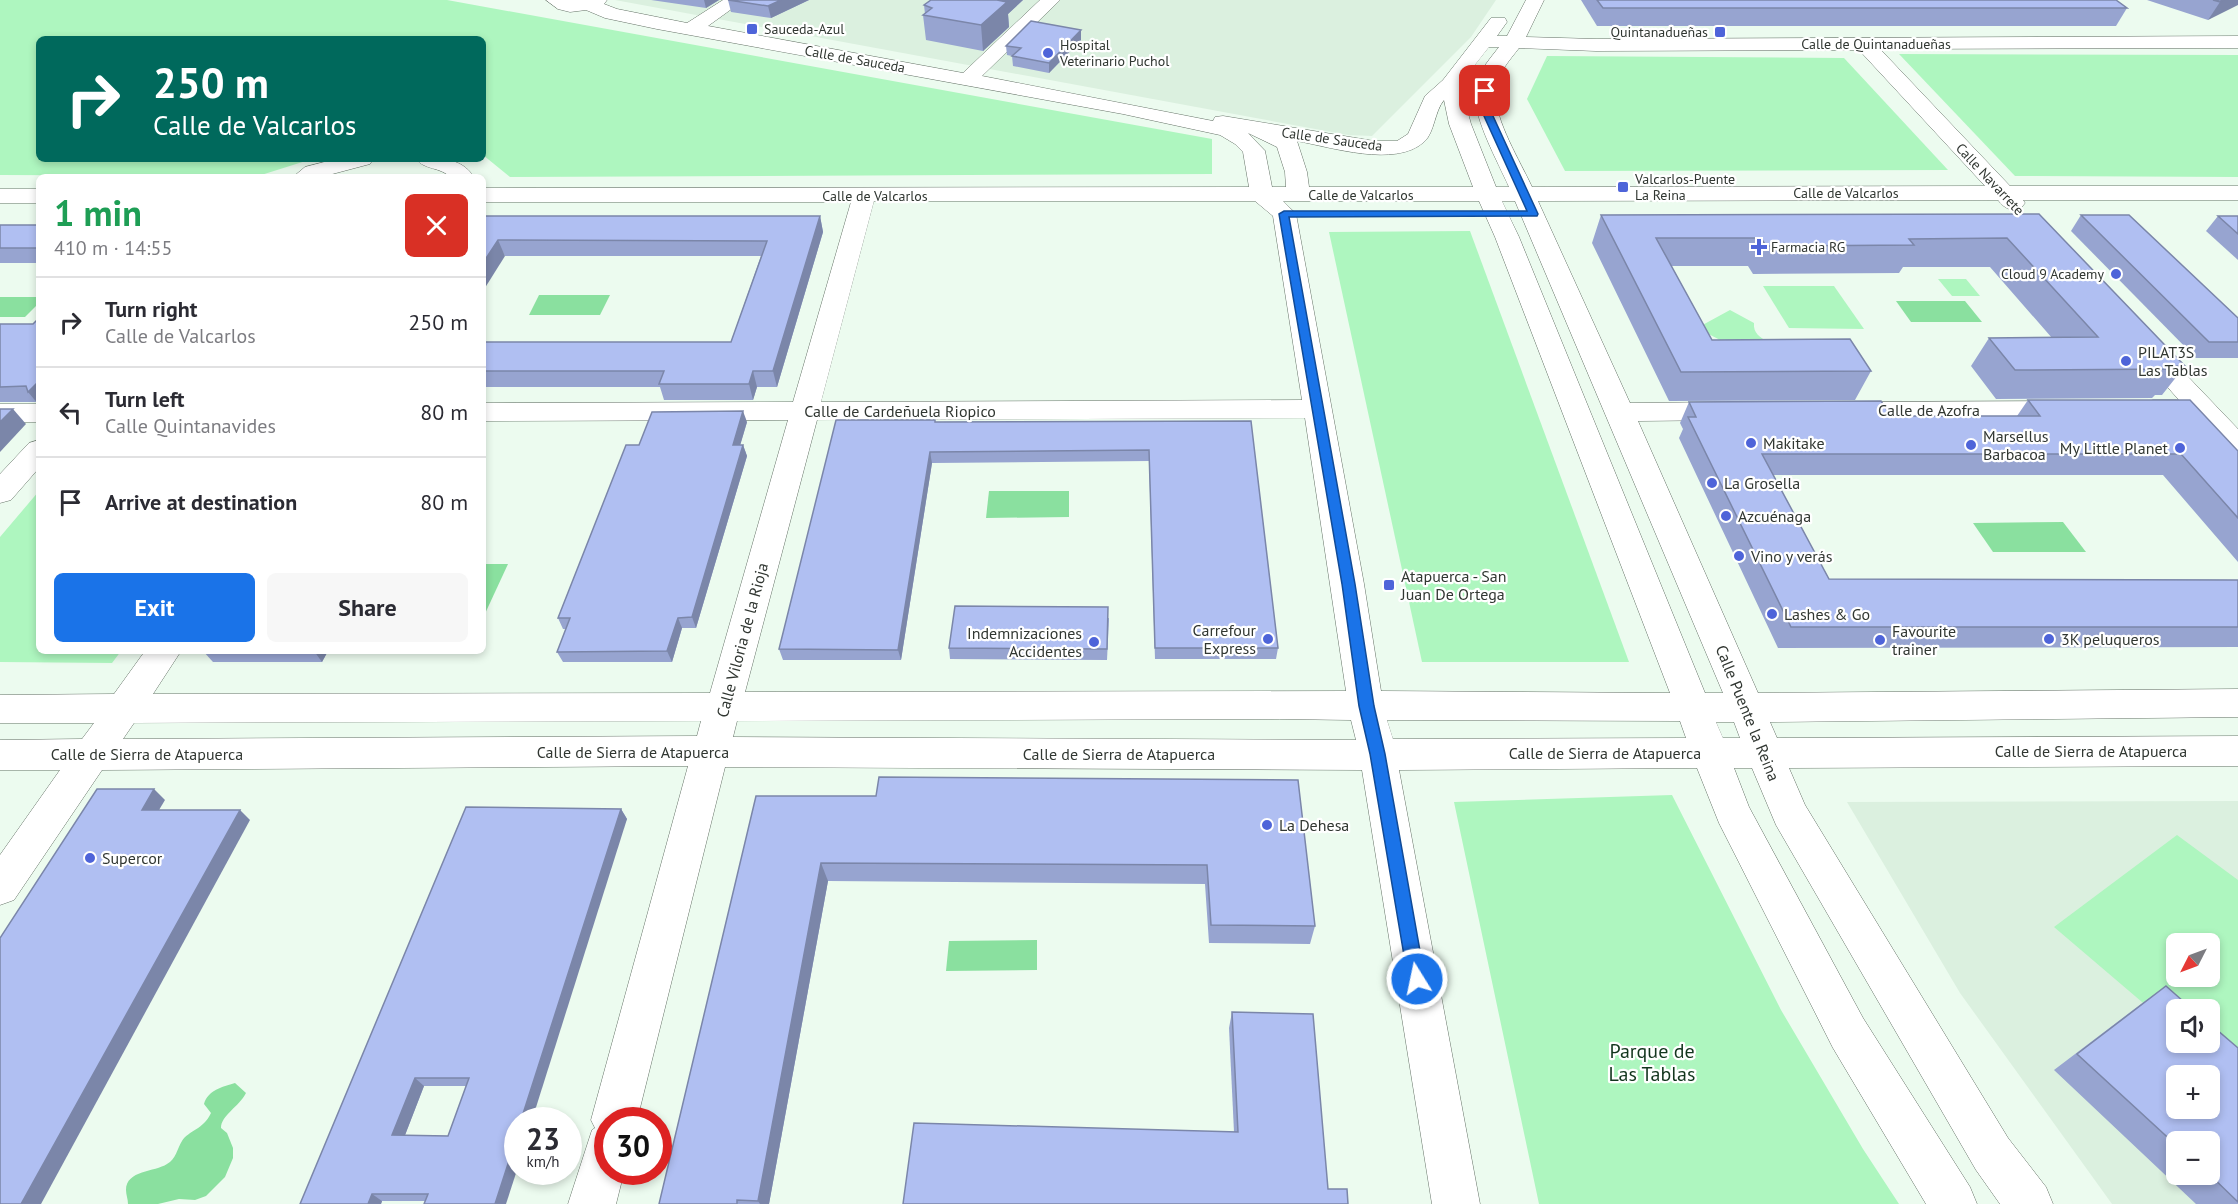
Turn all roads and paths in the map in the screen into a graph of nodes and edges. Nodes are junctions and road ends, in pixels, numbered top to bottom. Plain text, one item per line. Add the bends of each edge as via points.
1 (555, 0) edge
2 (735, 0) edge
3 (1051, 0) edge
4 (1535, 0) edge
5 (593, 2) edge
6 (1511, 4) dead end
7 (691, 29) junction
8 (1485, 41) junction
9 (2238, 42) edge
10 (1513, 43) junction
11 (1864, 44) junction
12 (967, 80) junction
13 (1450, 84) junction
14 (1123, 108) junction
15 (1252, 128) junction
16 (351, 162) edge
17 (436, 162) edge
18 (309, 174) edge
19 (460, 174) edge
20 (2238, 193) edge
21 (486, 195) edge
22 (1262, 195) junction
23 (0, 196) edge
24 (36, 196) edge
25 (1291, 204) junction
26 (1510, 204) junction
27 (861, 205) junction
28 (2018, 209) junction
29 (2238, 212) edge
30 (36, 214) edge
31 (0, 215) edge
32 (486, 215) edge
33 (2124, 324) edge
34 (1317, 409) junction
35 (2131, 409) edge
36 (2202, 409) junction
37 (2096, 410) edge
38 (805, 411) junction
39 (1756, 411) edge
40 (1814, 411) edge
41 (486, 412) edge
42 (1620, 412) junction
43 (0, 413) edge
44 (36, 413) edge
45 (2238, 447) edge
46 (36, 453) edge
47 (0, 493) edge
48 (162, 654) edge
49 (2238, 703) edge
50 (1366, 706) junction
51 (723, 707) junction
52 (1692, 707) junction
53 (1746, 707) junction
54 (0, 709) edge
55 (123, 710) junction
56 (711, 751) junction
57 (2238, 751) edge
58 (1764, 752) junction
59 (1710, 753) junction
60 (92, 754) junction
61 (1378, 754) junction
62 (0, 755) edge
63 (0, 887) edge
64 (617, 1107) edge
65 (597, 1185) edge
66 (592, 1204) edge
67 (1456, 1204) edge
68 (1953, 1204) edge
69 (2029, 1204) edge

1 - 5 street, Calle de Sauceda via 563,5
2 - 7 street
3 - 12 street
4 - 10 street
5 - 7 street, Calle de Sauceda via 612,14
6 - 8 street, Calle de Sauceda
7 - 12 street, Calle de Sauceda
8 - 10 street, Calle de Quintanadueñas
8 - 13 street, Calle de Sauceda
9 - 11 street, Calle de Quintanadueñas
10 - 11 street, Calle de Quintanadueñas
10 - 26 street via 1493,68 1485,91
11 - 28 street, Calle Navarrete
12 - 14 street, Calle de Sauceda
13 - 15 street, Calle de Sauceda via 1432,100 1417,137 1402,147 1374,148
13 - 26 street via 1460,124
14 - 15 street, Calle de Sauceda
14 - 22 street, Calle de Sauceda via 1227,130 1243,140 1254,151
15 - 25 street, Calle de Sauceda via 1287,143 1296,172
16 - 18 street
17 - 19 street
20 - 28 street, Calle de Valcarlos
21 - 27 street, Calle de Valcarlos
22 - 25 street
22 - 27 street, Calle de Valcarlos
23 - 24 street
25 - 26 street, Calle de Valcarlos
25 - 27 street, Calle de Valcarlos
25 - 34 street
26 - 28 street, Calle de Valcarlos
26 - 42 street, Calle Puente la Reina
26 - 52 street
27 - 32 street, Calle de Valcarlos
27 - 38 street, Calle Viloria de la Rioja
28 - 29 street, Calle de Valcarlos
30 - 31 street
33 - 36 street
34 - 38 street, Calle de Cardeñuela Riopico
34 - 50 street
35 - 36 street
36 - 45 street
37 - 40 street, Calle de Azofra
38 - 41 street, Calle de Cardeñuela Riopico
38 - 51 street, Calle Viloria de la Rioja
39 - 42 street
42 - 53 street, Calle Puente la Reina
43 - 44 street
46 - 47 street
48 - 55 street
49 - 53 street
50 - 51 street
50 - 52 street
50 - 61 street
51 - 55 street
51 - 56 street, Calle Viloria de la Rioja
52 - 53 street
52 - 59 street
53 - 58 street, Calle Puente la Reina
54 - 55 street
55 - 60 street
56 - 60 street, Calle de Sierra de Atapuerca
56 - 61 street, Calle de Sierra de Atapuerca
56 - 64 street, Calle Viloria de la Rioja
57 - 58 street, Calle de Sierra de Atapuerca
58 - 59 street, Calle de Sierra de Atapuerca
58 - 69 street, Calle Puente la Reina via 1789,813 1992,1154
59 - 61 street, Calle de Sierra de Atapuerca
59 - 68 street via 1732,811 1848,1033
60 - 62 street, Calle de Sierra de Atapuerca
60 - 63 street
61 - 67 street
65 - 66 street

